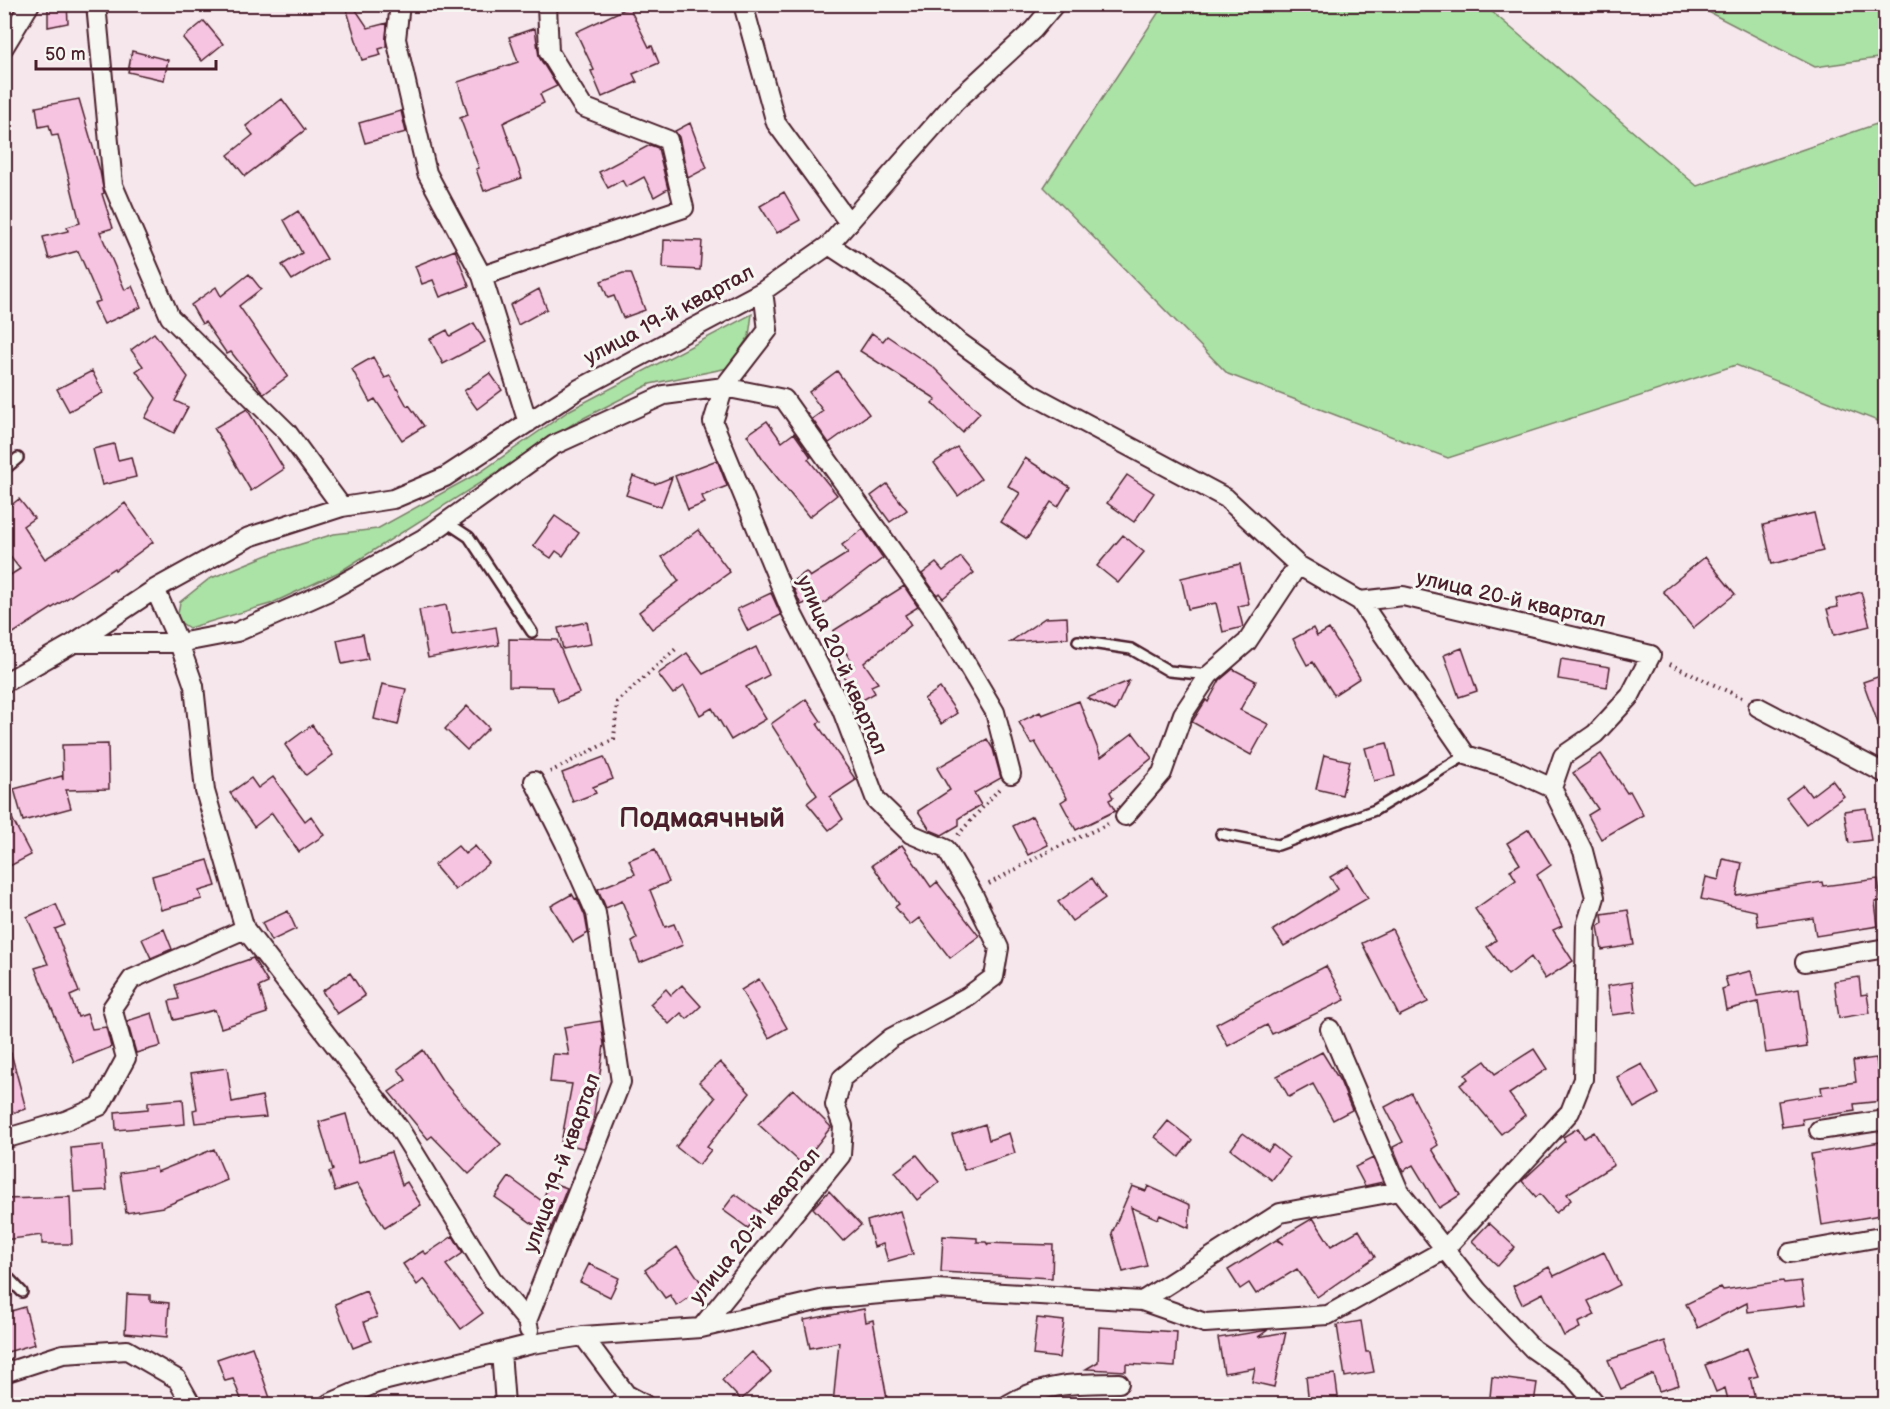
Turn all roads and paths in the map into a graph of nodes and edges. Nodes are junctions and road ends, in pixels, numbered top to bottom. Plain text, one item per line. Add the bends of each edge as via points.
1 (30, 4) edge
2 (96, 4) edge
3 (400, 4) edge
4 (743, 4) edge
5 (1054, 4) edge
6 (548, 5) edge
7 (4, 47) edge
8 (849, 223) junction
9 (829, 245) junction
10 (482, 276) junction
11 (763, 291) junction
12 (724, 387) junction
13 (528, 423) junction
14 (18, 458) dead end
15 (4, 470) edge
16 (342, 507) junction
17 (448, 523) junction
18 (1298, 565) junction
19 (155, 589) junction
20 (1360, 601) junction
21 (531, 632) dead end
22 (1078, 641) dead end
23 (74, 643) junction
24 (179, 644) junction
25 (678, 647) dead end
26 (1651, 655) junction
27 (1209, 675) junction
28 (4, 683) edge
29 (1758, 706) joint
30 (1466, 755) junction
31 (1011, 774) joint
32 (1886, 774) edge
33 (534, 781) joint
34 (1552, 788) junction
35 (1125, 816) joint
36 (1221, 834) dead end
37 (946, 849) junction
38 (973, 894) junction
39 (245, 929) junction
40 (1886, 948) edge
41 (1805, 962) dead end
42 (1330, 1029) dead end
43 (1886, 1120) edge
44 (1819, 1130) dead end
45 (4, 1139) edge
46 (1399, 1191) junction
47 (1886, 1236) edge
48 (1444, 1250) junction
49 (1790, 1253) dead end
50 (4, 1273) edge
51 (22, 1292) dead end
52 (1142, 1301) junction
53 (527, 1321) junction
54 (701, 1328) junction
55 (583, 1336) junction
56 (532, 1344) junction
57 (501, 1352) junction
58 (4, 1373) edge
59 (1119, 1383) dead end
60 (619, 1399) edge
61 (191, 1404) edge
62 (328, 1404) edge
63 (505, 1404) edge
64 (644, 1404) edge
65 (1009, 1404) edge
66 (1596, 1404) edge

1 - 7 street
2 - 16 street via 113,185 170,317 287,432
3 - 10 street via 396,39 427,173
4 - 8 street via 776,123
5 - 8 street, улица 19-й квартал via 1033,30 955,102
6 - 10 street via 549,52 583,107 668,140 684,208
8 - 9 street, улица 19-й квартал
9 - 11 street, улица 19-й квартал
9 - 18 street via 902,293 959,342 1031,393 1226,498
10 - 13 street
11 - 12 street, улица 20-й квартал via 768,330
11 - 13 street, улица 19-й квартал via 579,389
12 - 17 street via 664,395 554,445
12 - 31 street via 784,399 937,614 994,712
12 - 37 street, улица 20-й квартал via 713,422 791,611 842,710 876,800 911,834
13 - 16 street, улица 19-й квартал via 446,477 393,499
14 - 15 lane
16 - 19 street, улица 19-й квартал via 249,537
17 - 21 lane via 469,537
17 - 24 street via 327,592 237,632
18 - 20 street
18 - 27 street via 1247,642
19 - 23 street, улица 19-й квартал
19 - 24 street
20 - 26 street, улица 20-й квартал via 1403,596
20 - 30 street
22 - 27 lane via 1131,649 1169,671
23 - 24 street
23 - 28 street, улица 19-й квартал
24 - 39 street via 194,686 206,791
25 - 33 path via 617,702 614,739
26 - 29 path
26 - 34 street via 1630,696 1595,734 1563,756
27 - 35 street via 1183,714 1162,773
29 - 32 street
30 - 34 street via 1511,769
30 - 36 lane via 1375,810 1278,845
31 - 37 path
33 - 53 street, улица 19-й квартал via 596,913 621,1082
34 - 48 street via 1583,851 1594,897 1586,926 1583,1079 1570,1112
35 - 38 path via 1045,853
37 - 38 street, улица 20-й квартал
38 - 54 street, улица 20-й квартал via 999,948 993,977 967,997 891,1038 842,1078 835,1105 843,1126 841,1155
39 - 45 street via 132,979 112,1008 126,1058 100,1106
39 - 53 street via 399,1128 492,1279
40 - 41 street
42 - 46 street
43 - 44 street
46 - 48 street
46 - 52 street via 1280,1213
47 - 49 street
48 - 52 street via 1328,1315 1205,1323
48 - 66 street via 1533,1349 1573,1377
50 - 51 lane
52 - 54 street via 936,1289 825,1299
53 - 56 street
54 - 55 street
55 - 56 street
55 - 60 street
56 - 57 street
57 - 62 street via 379,1382
57 - 63 street
58 - 61 street via 63,1354 127,1350 177,1379
59 - 65 street via 1073,1383 1028,1393
60 - 64 street

